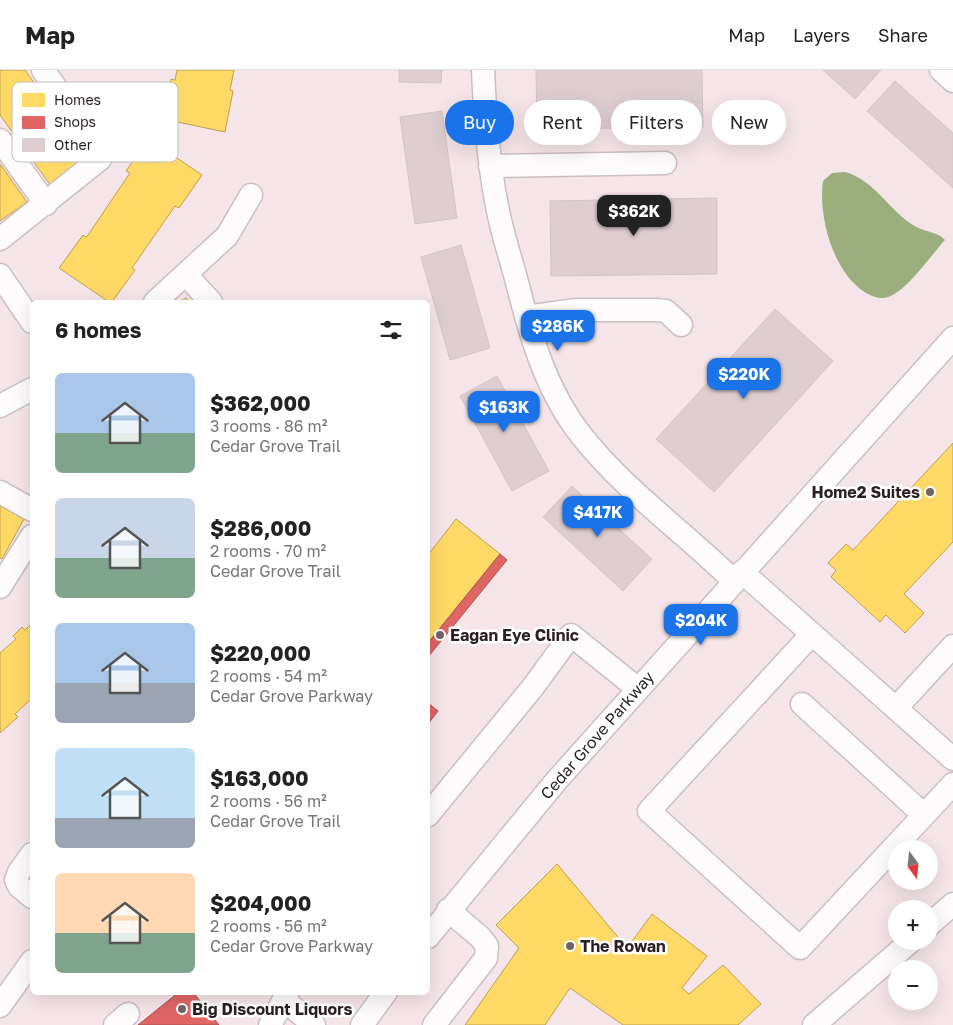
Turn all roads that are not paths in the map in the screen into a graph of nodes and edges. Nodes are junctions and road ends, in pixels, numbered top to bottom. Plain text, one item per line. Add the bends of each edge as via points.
1 (43, 70) edge
2 (483, 70) edge
3 (941, 70) edge
4 (953, 80) edge
5 (52, 82) edge
6 (0, 140) edge
7 (12, 157) edge
8 (16, 162) edge
9 (96, 162) edge
10 (665, 163) dead end
11 (490, 166) junction
12 (251, 195) dead end
13 (46, 204) junction
14 (0, 239) edge
15 (186, 275) junction
16 (0, 276) edge
17 (157, 300) edge
18 (209, 300) edge
19 (526, 317) junction
20 (30, 319) edge
21 (681, 325) dead end
22 (953, 338) edge
23 (30, 390) edge
24 (0, 406) edge
25 (0, 492) edge
26 (30, 509) edge
27 (30, 539) edge
28 (738, 577) junction
29 (2, 581) edge
30 (812, 634) junction
31 (953, 646) edge
32 (638, 689) junction
33 (802, 704) dead end
34 (896, 708) junction
35 (953, 759) edge
36 (953, 784) edge
37 (430, 813) edge
38 (924, 815) junction
39 (30, 857) edge
40 (30, 895) edge
41 (953, 904) edge
42 (448, 910) junction
43 (938, 917) edge
44 (430, 933) edge
45 (901, 950) edge
46 (30, 964) edge
47 (384, 995) edge
48 (286, 996) edge
49 (0, 1006) edge
50 (270, 1025) edge
51 (314, 1025) edge
52 (362, 1025) edge
53 (434, 1025) edge
54 (814, 1025) edge

1 - 5 street
2 - 11 street
3 - 4 street
6 - 7 street
8 - 13 street
9 - 13 street
10 - 11 street
11 - 19 street via 497,208
12 - 15 street via 227,236
13 - 14 street
15 - 17 street
15 - 18 street
16 - 20 street
19 - 21 street via 576,310 656,310 666,311
19 - 28 street via 548,380 581,436 610,467
22 - 28 street, Cedar Grove Parkway
23 - 24 street
25 - 26 street
27 - 29 street
28 - 30 street
28 - 32 street, Cedar Grove Parkway
30 - 34 street
30 - 38 street via 649,811 800,948
31 - 34 street
32 - 37 street via 571,635 533,688
32 - 42 street, Cedar Grove Parkway
33 - 38 street
34 - 35 street
36 - 38 street
39 - 40 street via 16,880
41 - 43 street
42 - 44 street, Cedar Grove Parkway
42 - 53 street via 480,937 487,946 486,958
45 - 54 street
46 - 49 street
47 - 52 street
48 - 50 street
48 - 51 street

